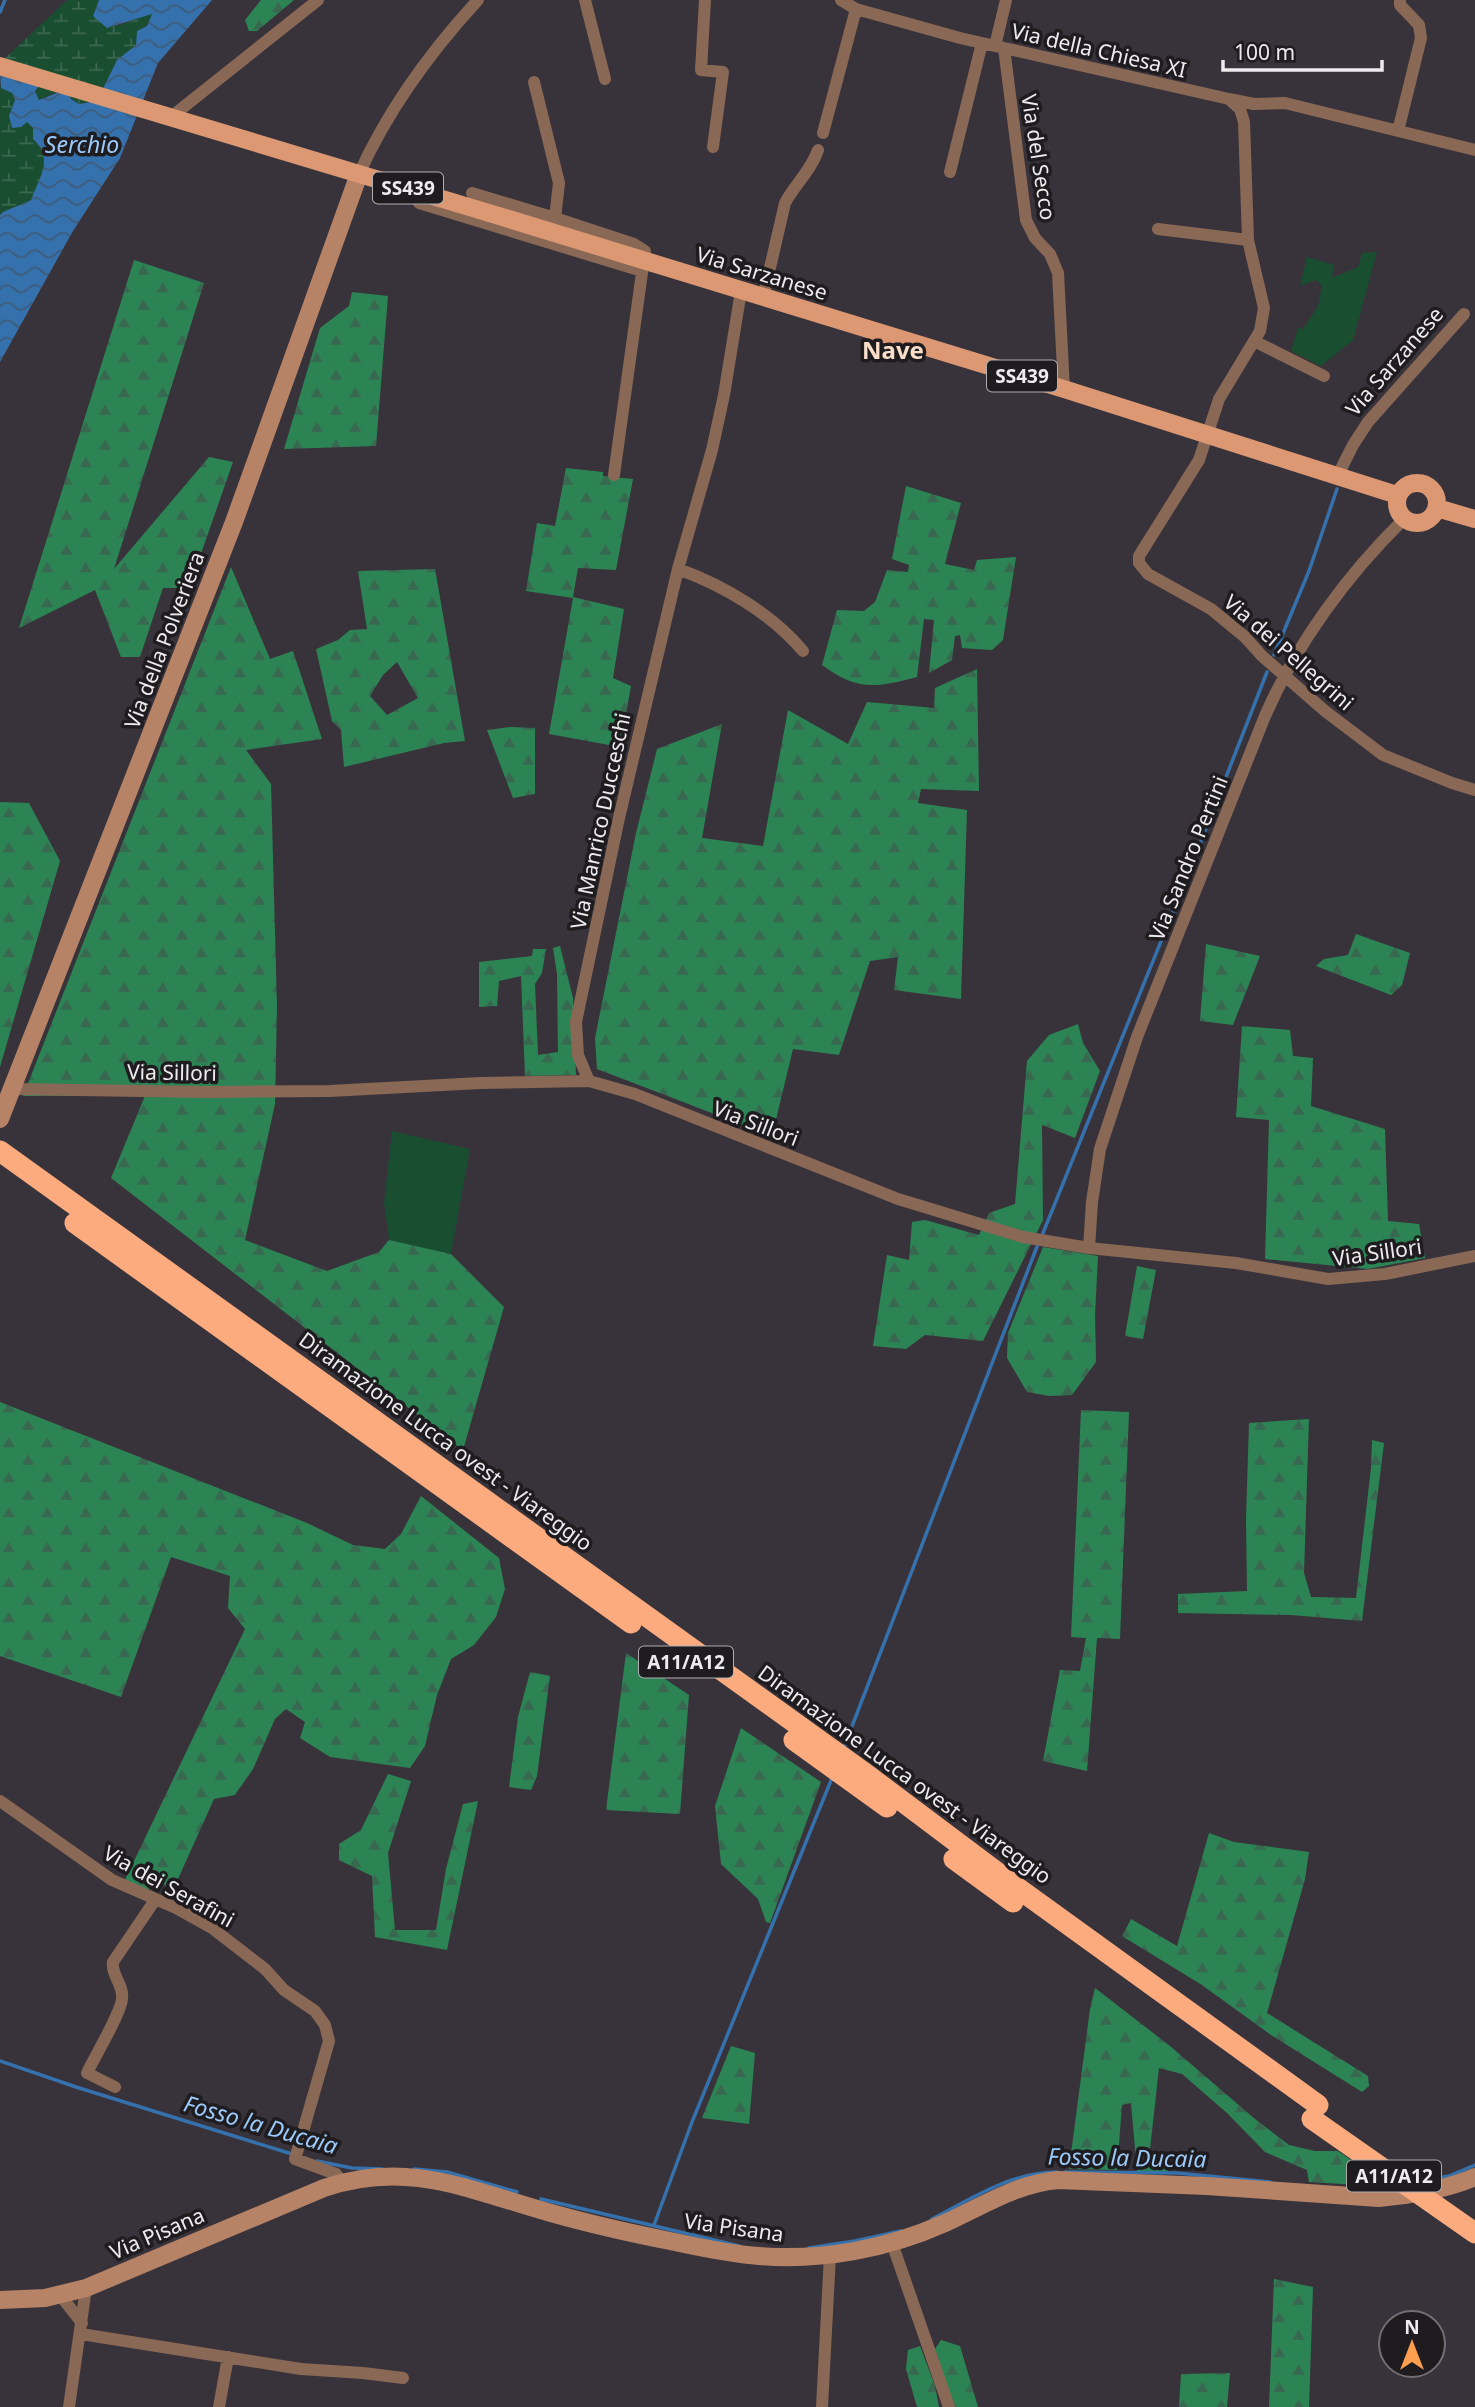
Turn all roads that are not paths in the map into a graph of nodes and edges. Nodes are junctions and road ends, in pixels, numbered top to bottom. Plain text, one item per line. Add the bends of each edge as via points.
1 (318, 0) edge
2 (478, 0) edge
3 (585, 0) edge
4 (705, 0) edge
5 (841, 0) edge
6 (1006, 0) edge
7 (1400, 0) edge
8 (856, 9) junction
9 (993, 46) junction
10 (0, 66) edge
11 (605, 79) dead end
12 (534, 82) dead end
13 (1229, 99) junction
14 (172, 117) junction
15 (1398, 131) junction
16 (823, 133) dead end
17 (713, 147) dead end
18 (818, 150) dead end
19 (1475, 150) edge
20 (950, 172) dead end
21 (359, 174) junction
22 (472, 193) dead end
23 (419, 203) dead end
24 (555, 218) junction
25 (1158, 229) dead end
26 (1248, 240) junction
27 (643, 266) junction
28 (741, 291) junction
29 (763, 298) junction
30 (1470, 313) edge
31 (1459, 329) dead end
32 (1254, 341) junction
33 (1324, 376) dead end
34 (1064, 389) junction
35 (1208, 434) junction
36 (614, 475) dead end
37 (1338, 475) junction
38 (1397, 495) junction
39 (1437, 508) junction
40 (1404, 519) junction
41 (1475, 519) edge
42 (678, 569) junction
43 (803, 651) dead end
44 (1283, 675) junction
45 (1475, 790) edge
46 (589, 1081) junction
47 (12, 1089) junction
48 (0, 1119) edge
49 (0, 1151) edge
50 (0, 1169) edge
51 (59, 1202) junction
52 (1089, 1248) junction
53 (1475, 1256) edge
54 (0, 1801) edge
55 (155, 1900) junction
56 (115, 2087) dead end
57 (1315, 2112) junction
58 (1475, 2177) edge
59 (342, 2182) junction
60 (1475, 2216) edge
61 (1475, 2233) edge
62 (892, 2243) junction
63 (830, 2255) junction
64 (86, 2288) junction
65 (60, 2295) junction
66 (0, 2300) edge
67 (81, 2328) junction
68 (228, 2357) junction
69 (403, 2378) dead end
70 (69, 2407) edge
71 (219, 2407) edge
72 (822, 2407) edge
73 (949, 2407) edge

1 - 14 street
2 - 21 street via 418,73
3 - 11 street
4 - 17 street via 701,70 723,72
5 - 8 street, Via della Chiesa XI
6 - 9 street
7 - 15 street via 1419,25 1421,38
8 - 9 street, Via della Chiesa XI
8 - 16 street
9 - 13 street, Via della Chiesa XI
9 - 20 street
9 - 34 street, Via del Secco via 1026,220 1058,273
10 - 14 main road, SS439
12 - 24 street via 559,183
13 - 15 street, Via della Chiesa XI via 1285,103
13 - 26 street via 1240,109 1244,122
14 - 21 main road, Via Sarzanese / SS439
15 - 19 street, Via della Chiesa XI
18 - 29 street via 814,164 785,203
21 - 27 main road, Via Sarzanese / SS439
21 - 47 main road, Via della Polveriera via 234,522
22 - 24 street
23 - 27 street
24 - 27 street via 641,247 645,251
25 - 26 street
26 - 32 street via 1264,309
27 - 28 main road, Via Sarzanese / SS439
27 - 36 street
28 - 29 main road, Via Sarzanese / SS439
28 - 42 street, Via Manrico Ducceschi via 712,450
29 - 34 main road, Via Sarzanese / SS439
30 - 31 street
30 - 37 street, Via Sarzanese via 1368,422
32 - 33 street
32 - 35 street via 1219,399
34 - 35 main road, Via Sarzanese / SS439
35 - 37 main road, Via Sarzanese / SS439
35 - 44 street, Via dei Pellegrini via 1199,460 1139,556 1139,563 1148,574 1210,609
37 - 38 main road, Via Sarzanese / SS439
38 - 39 main road via 1406,485 1419,482 1432,489
38 - 40 main road via 1397,509
39 - 40 main road via 1424,522
39 - 41 main road
40 - 44 street, Via Sandro Pertini via 1371,552
42 - 43 street via 737,598 786,631
42 - 46 street, Via Manrico Ducceschi via 576,1022 578,1055
44 - 45 street, Via dei Pellegrini via 1383,755
44 - 52 street, Via Sandro Pertini via 1138,1037 1100,1149
46 - 47 street, Via Sillori via 330,1091
46 - 52 street, Via Sillori via 635,1094 898,1199 1003,1232
47 - 48 main road, Via della Polveriera
49 - 51 highway, Diramazione Lucca ovest - Viareggio / A11/A12
50 - 51 highway, Diramazione Lucca ovest - Viareggio / A11/A12
51 - 57 highway, Diramazione Lucca ovest - Viareggio / A11/A12 via 855,1766
52 - 53 street, Via Sillori via 1236,1263 1328,1279 1385,1274
54 - 55 street, Via dei Serafini via 113,1880
55 - 56 street via 113,1962 122,2000 87,2073
55 - 59 street, Via dei Serafini via 212,1928 315,2011 325,2025 329,2041 297,2155 336,2174
57 - 60 highway, Diramazione Lucca ovest - Viareggio / A11/A12
57 - 61 highway, Diramazione Lucca ovest - Viareggio / A11/A12, bridge
58 - 62 main road, Via Pisana via 1379,2198 1207,2186 1035,2182
59 - 63 main road, Via Pisana via 420,2177 702,2248 791,2258
59 - 64 main road, Via Pisana
62 - 63 main road, Via Pisana
62 - 73 street
63 - 72 street
64 - 65 main road, Via Pisana
64 - 67 street
65 - 66 main road, Via Pisana
65 - 67 street
67 - 68 street
67 - 70 street
68 - 69 street
68 - 71 street

